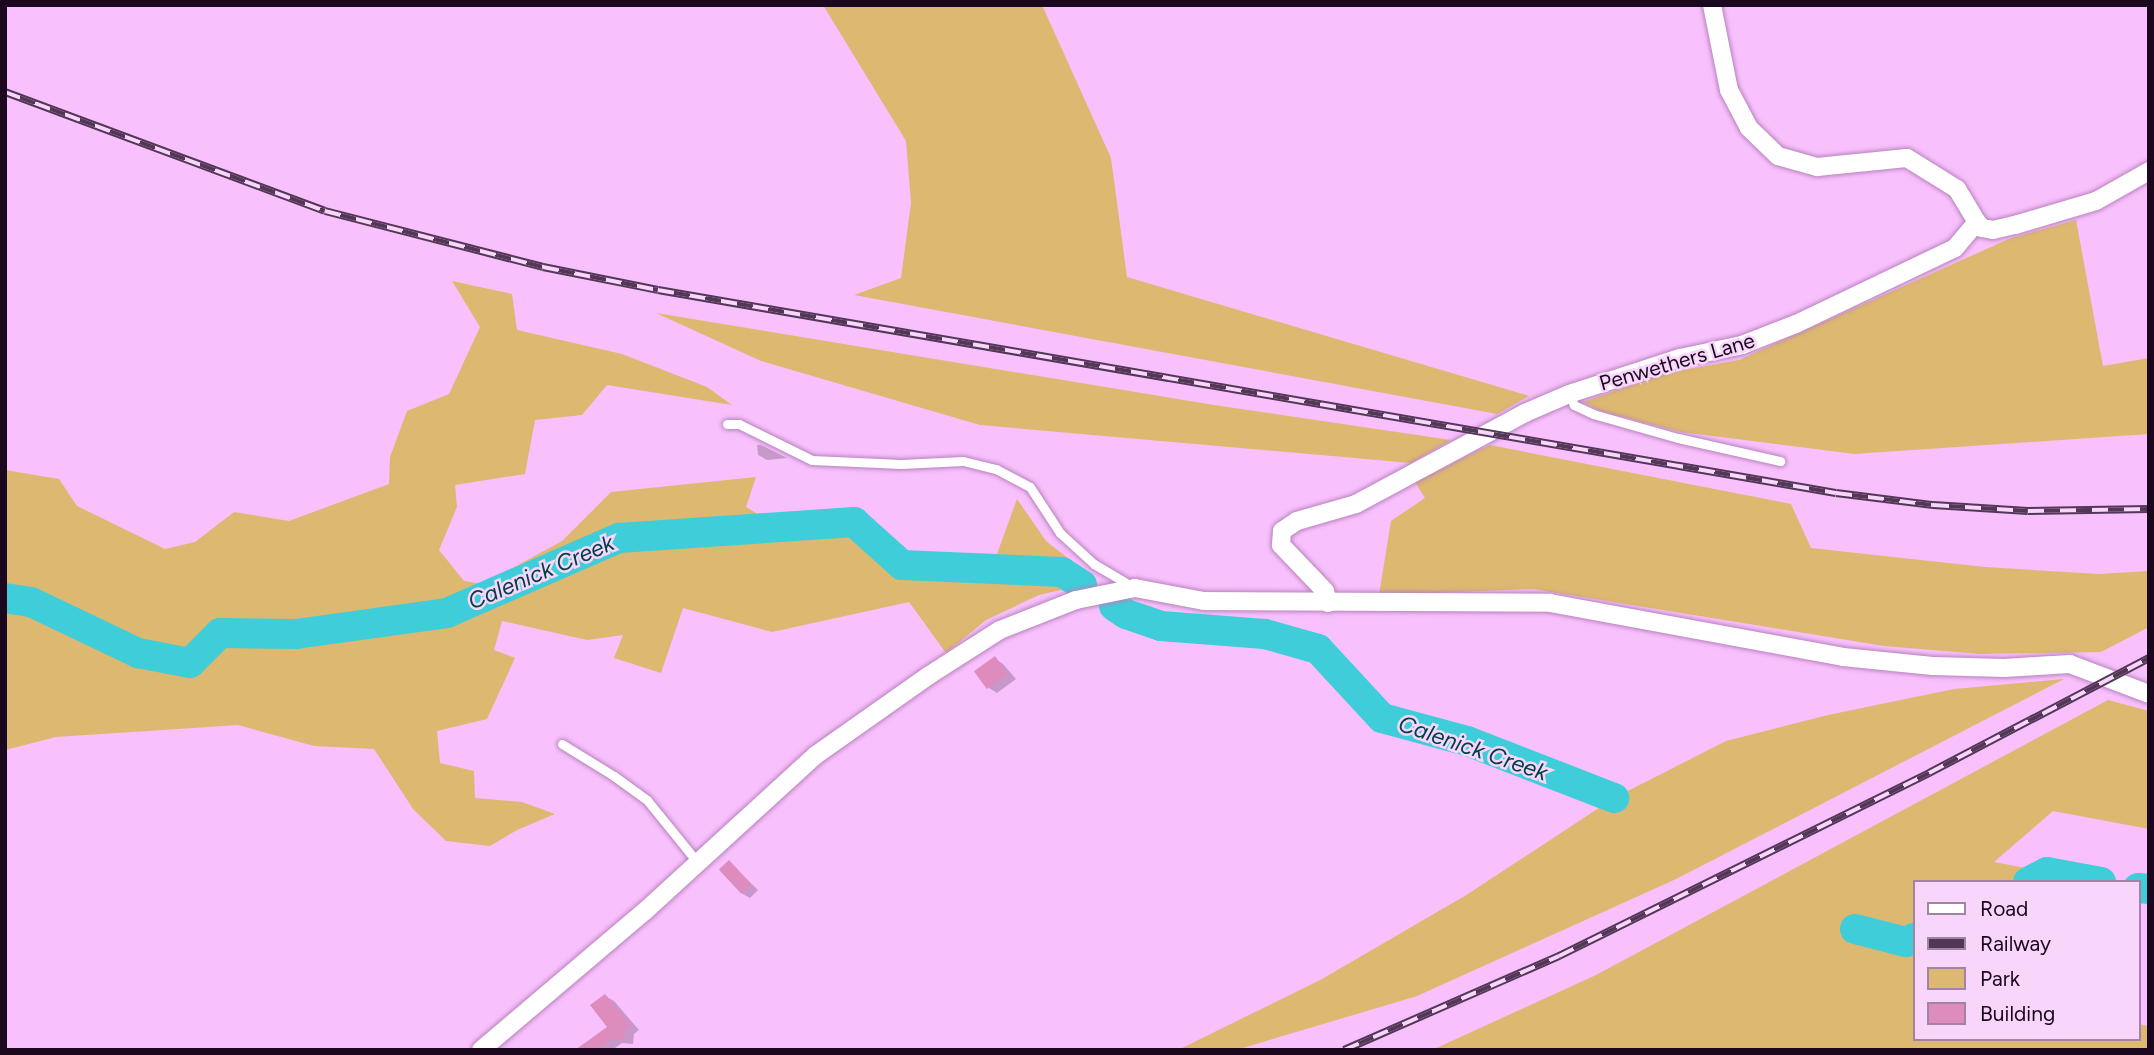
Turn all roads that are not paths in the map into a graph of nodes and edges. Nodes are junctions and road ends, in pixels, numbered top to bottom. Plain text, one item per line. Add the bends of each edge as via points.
1 (1712, 5) edge
2 (2149, 171) edge
3 (1976, 222) junction
4 (1569, 394) junction
5 (727, 424) dead end
6 (1780, 461) dead end
7 (1135, 588) junction
8 (1328, 603) junction
9 (2149, 694) edge
10 (562, 744) dead end
11 (698, 863) junction
12 (481, 1050) edge

1 - 3 street via 1729,90 1749,128 1778,156 1817,167 1907,158 1957,189
2 - 3 street via 2096,201 2050,215 1993,230
3 - 4 street, Penwethers Lane via 1955,248 1796,324 1742,345 1680,358
4 - 6 lane via 1574,405 1593,414
4 - 8 street, Penwethers Lane via 1356,504 1282,531 1281,545 1325,591
5 - 7 lane via 739,424 812,460 963,461 996,469 1030,487 1060,533 1094,564
7 - 8 street via 1204,601
7 - 11 street via 1076,600 1000,629 817,755
8 - 9 street via 1550,603 1843,657 1933,666 2070,664
10 - 11 lane via 647,800
11 - 12 street

